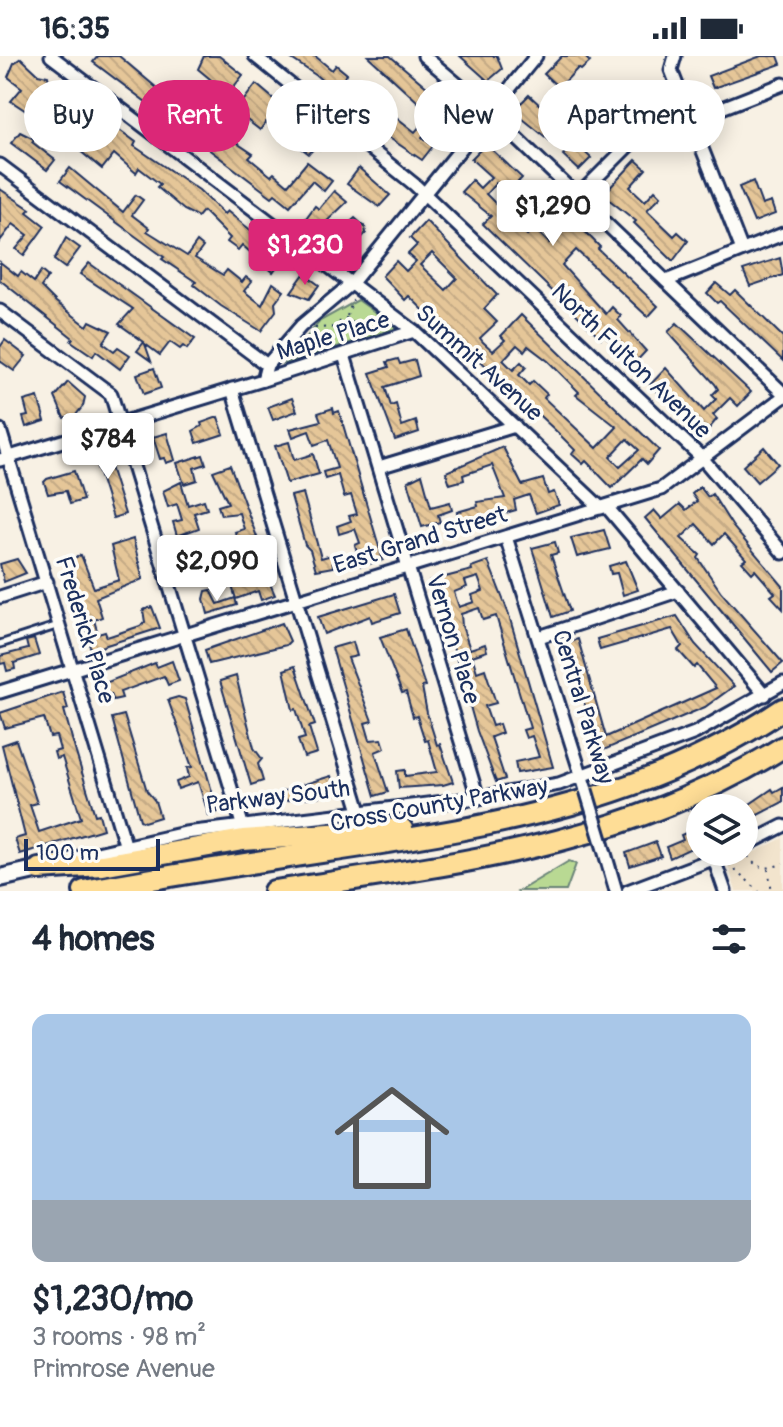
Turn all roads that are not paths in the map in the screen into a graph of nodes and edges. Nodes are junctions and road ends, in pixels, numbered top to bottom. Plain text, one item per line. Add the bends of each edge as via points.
1 (51, 56) edge
2 (255, 56) edge
3 (424, 56) edge
4 (536, 56) edge
5 (673, 60) edge
6 (452, 80) edge
7 (517, 80) edge
8 (679, 80) edge
9 (783, 84) edge
10 (725, 107) edge
11 (522, 144) edge
12 (459, 152) edge
13 (622, 152) edge
14 (704, 152) edge
15 (0, 165) edge
16 (424, 194) junction
17 (577, 197) junction
18 (783, 234) edge
19 (742, 250) junction
20 (666, 281) junction
21 (351, 284) junction
22 (0, 311) edge
23 (414, 331) junction
24 (344, 355) junction
25 (267, 365) junction
26 (263, 380) junction
27 (232, 389) junction
28 (783, 395) edge
29 (121, 424) junction
30 (515, 426) junction
31 (0, 430) edge
32 (5, 459) edge
33 (703, 459) junction
34 (379, 467) junction
35 (604, 507) junction
36 (506, 537) junction
37 (783, 553) edge
38 (408, 566) junction
39 (47, 582) junction
40 (678, 591) junction
41 (0, 597) edge
42 (296, 601) junction
43 (60, 625) junction
44 (185, 636) junction
45 (539, 637) junction
46 (0, 644) edge
47 (74, 669) junction
48 (783, 683) edge
49 (0, 692) edge
50 (765, 695) junction
51 (783, 709) edge
52 (783, 747) edge
53 (581, 778) junction
54 (478, 798) junction
55 (360, 811) junction
56 (242, 824) junction
57 (486, 825) junction
58 (783, 826) edge
59 (758, 842) edge
60 (125, 844) junction
61 (695, 866) edge
62 (716, 866) edge
63 (39, 869) junction
64 (400, 872) junction
65 (3, 873) edge
66 (84, 891) edge
67 (274, 891) edge
68 (322, 891) edge
69 (616, 891) edge
70 (628, 891) edge
71 (725, 891) edge

1 - 21 street, Summit Avenue
2 - 16 street, North Fulton Avenue
3 - 6 street
4 - 7 street
5 - 8 street
9 - 10 street
11 - 17 street
12 - 16 street
13 - 17 street
14 - 19 street
15 - 25 street
16 - 21 street
16 - 33 street, North Fulton Avenue
17 - 20 street
18 - 19 street
19 - 20 street
20 - 28 street
21 - 23 street, Summit Avenue
21 - 25 street via 301,326
22 - 29 street via 111,394
23 - 24 street, Maple Place
23 - 30 street, Summit Avenue
24 - 26 street, Maple Place
24 - 34 street, Vernon Place
25 - 26 street
26 - 27 street, Maple Place
27 - 29 street, Maple Place
27 - 42 street
28 - 33 street, East Grand Street
29 - 32 street, Maple Place
29 - 44 street
30 - 34 street
30 - 35 street, Summit Avenue
31 - 32 street, Frederick Place
32 - 39 street, Frederick Place
33 - 35 street, East Grand Street via 661,489
33 - 37 street, North Fulton Avenue
34 - 38 street, Vernon Place
35 - 36 street, East Grand Street
35 - 40 street, Summit Avenue
36 - 38 street, East Grand Street
36 - 45 street, Central Parkway
38 - 42 street, East Grand Street
38 - 54 street, Vernon Place
39 - 41 street
39 - 43 street, Frederick Place
40 - 45 street
40 - 50 street, Summit Avenue
42 - 44 street, East Grand Street
42 - 55 street
43 - 46 lane
43 - 47 street, Frederick Place
44 - 47 street, East Grand Street
44 - 56 street
45 - 53 street, Central Parkway
47 - 49 street, East Grand Street
47 - 60 street, Frederick Place
48 - 50 street, Parkway South
50 - 53 street, Parkway South via 674,743
51 - 57 highway, Cross County Parkway via 647,782 566,808
52 - 64 highway via 705,791 607,829 515,853
53 - 54 street, Parkway South
53 - 69 street, Central Parkway, bridge
54 - 55 street, Parkway South
55 - 56 street, Parkway South
56 - 60 street, Parkway South
57 - 63 highway via 256,838 102,865
57 - 66 highway, Cross County Parkway
58 - 59 street
60 - 63 street, Parkway South
61 - 70 street
62 - 71 street
63 - 65 street, Parkway South
64 - 67 highway
64 - 68 highway

